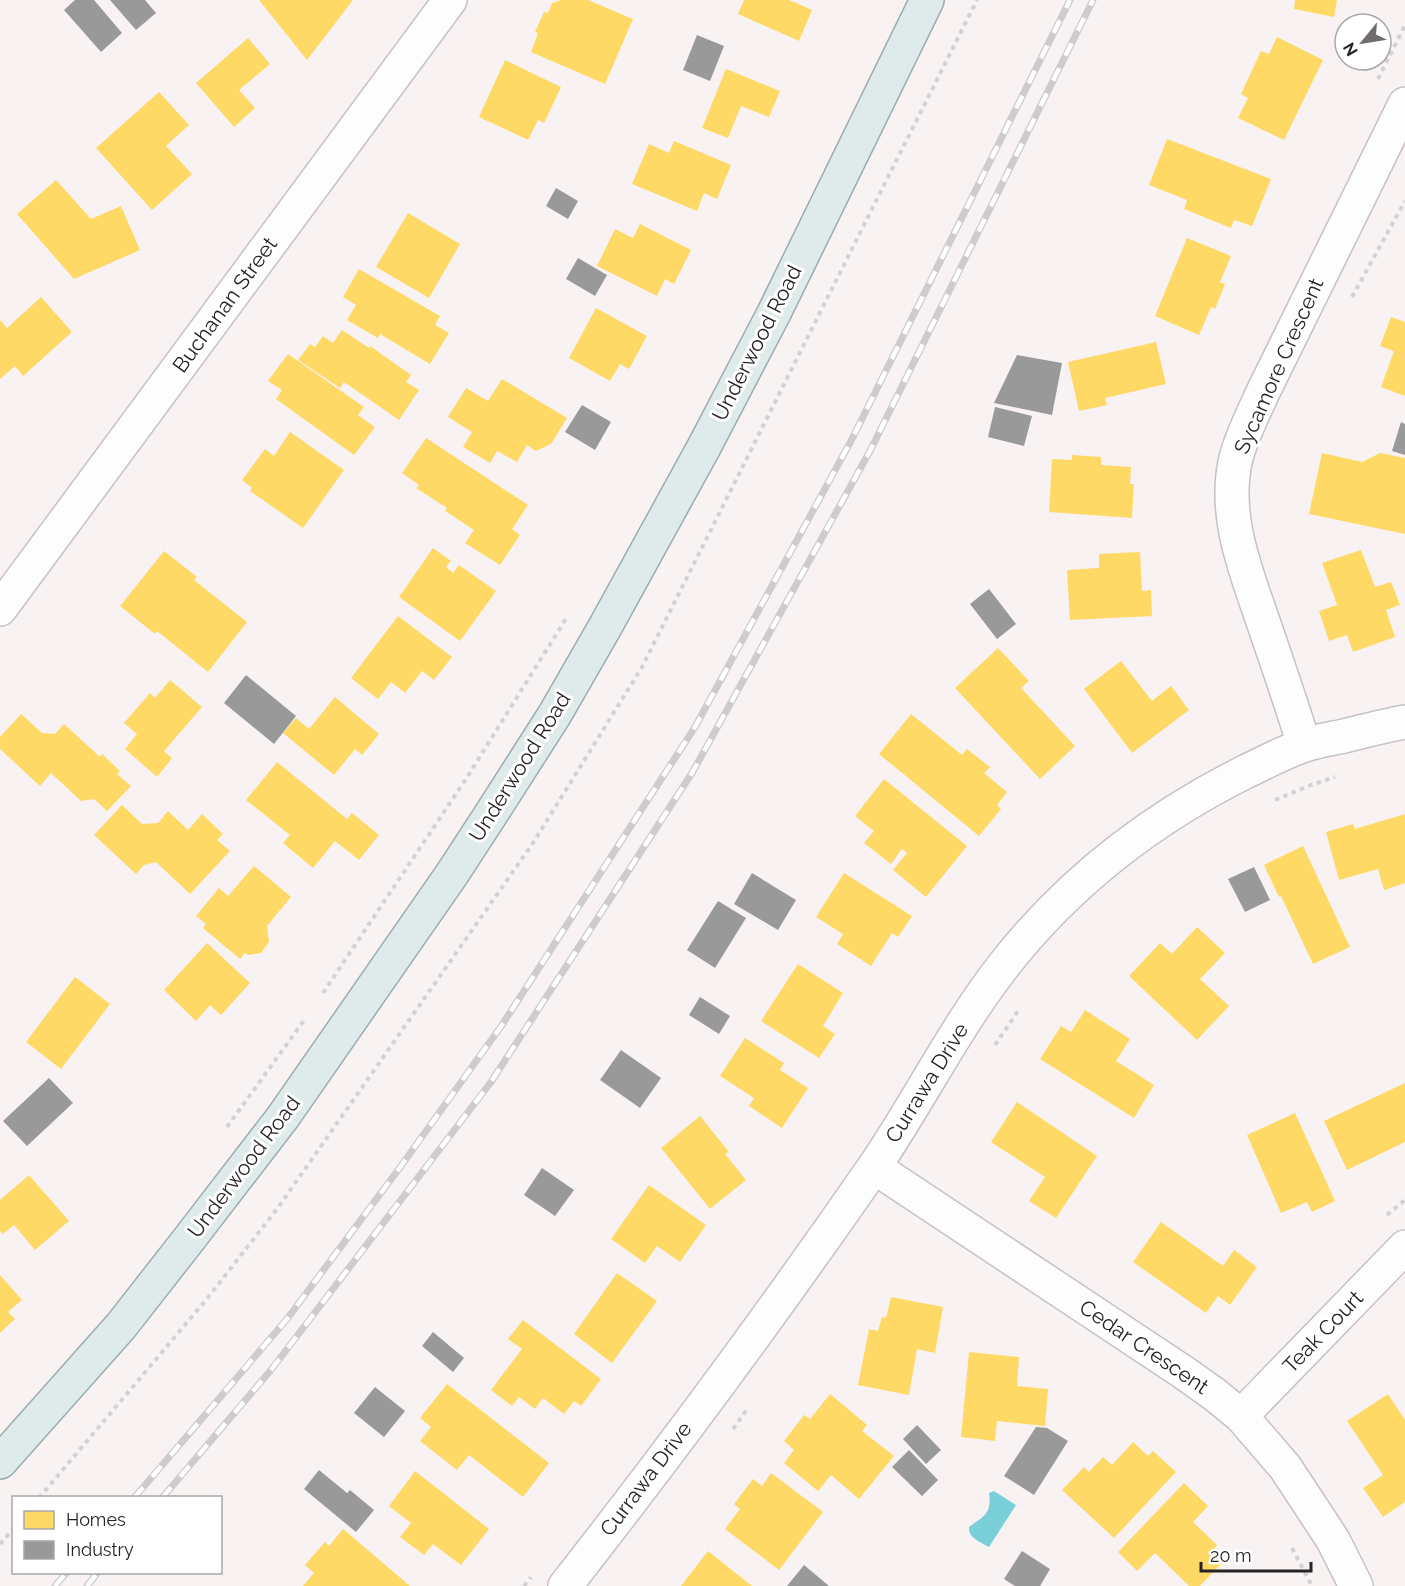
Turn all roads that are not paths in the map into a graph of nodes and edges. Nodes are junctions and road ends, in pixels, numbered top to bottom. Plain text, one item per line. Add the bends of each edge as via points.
1 (450, 0) edge
2 (927, 0) edge
3 (1405, 104) edge
4 (0, 609) edge
5 (1405, 722) edge
6 (1304, 745) junction
7 (874, 1167) junction
8 (1405, 1247) edge
9 (1241, 1416) junction
10 (0, 1462) edge
11 (565, 1586) edge
12 (1356, 1586) edge

1 - 4 street, Buchanan Street
2 - 10 main road, Underwood Road via 758,344 605,627 536,743 452,874 283,1117 121,1326
3 - 6 street, Sycamore Crescent via 1249,421 1236,459 1232,496 1235,531
5 - 6 street, Currawa Drive
6 - 7 street, Currawa Drive via 1225,782 1148,829 1109,857 1065,898 996,976
7 - 9 street, Cedar Crescent via 1183,1372
7 - 11 street, Currawa Drive
8 - 9 street, Teak Court
9 - 12 street, Cedar Crescent via 1285,1467 1333,1540

